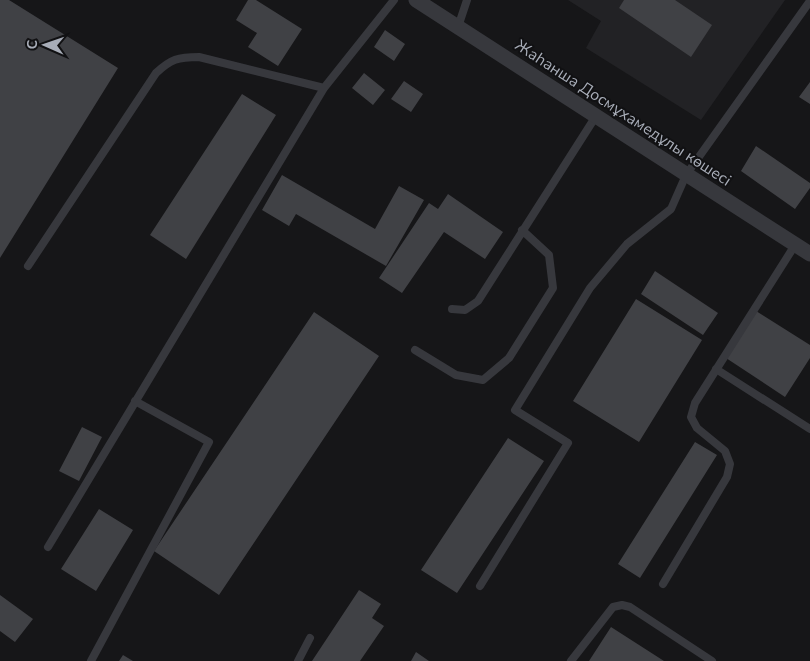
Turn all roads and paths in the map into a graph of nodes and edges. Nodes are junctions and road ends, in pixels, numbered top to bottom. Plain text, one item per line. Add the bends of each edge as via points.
1 (394, 0) edge
2 (416, 0) edge
3 (468, 0) edge
4 (810, 1) edge
5 (458, 27) junction
6 (324, 88) junction
7 (596, 116) junction
8 (686, 174) junction
9 (522, 230) junction
10 (795, 245) junction
11 (810, 254) edge
12 (28, 266) dead end
13 (452, 309) dead end
14 (415, 350) dead end
15 (716, 369) junction
16 (136, 401) junction
17 (810, 430) edge
18 (48, 546) dead end
19 (663, 584) dead end
20 (480, 586) dead end
21 (310, 638) dead end
22 (91, 661) edge
23 (298, 661) edge
24 (571, 661) edge
25 (712, 661) edge

1 - 6 lane
2 - 5 street, Жаһанша Досмұхамедұлы көшесі
3 - 5 lane
4 - 8 lane
5 - 7 street, Жаһанша Досмұхамедұлы көшесі
6 - 12 lane via 198,57 180,57 166,64 156,73
6 - 16 lane
7 - 8 street, Жаһанша Досмұхамедұлы көшесі
7 - 9 lane
8 - 10 street, Жаһанша Досмұхамедұлы көшесі
8 - 20 lane via 671,209 627,244 590,288 515,410 568,443
9 - 13 lane via 478,300 465,310
9 - 14 lane via 549,255 553,288 509,358 483,380 456,374
10 - 11 street, Жаһанша Досмұхамедұлы көшесі
10 - 15 lane
15 - 17 lane
15 - 19 lane via 695,403 691,417 697,428 725,451 729,470
16 - 18 lane
16 - 22 lane via 209,442
21 - 23 lane
24 - 25 lane via 613,607 622,605 630,607

